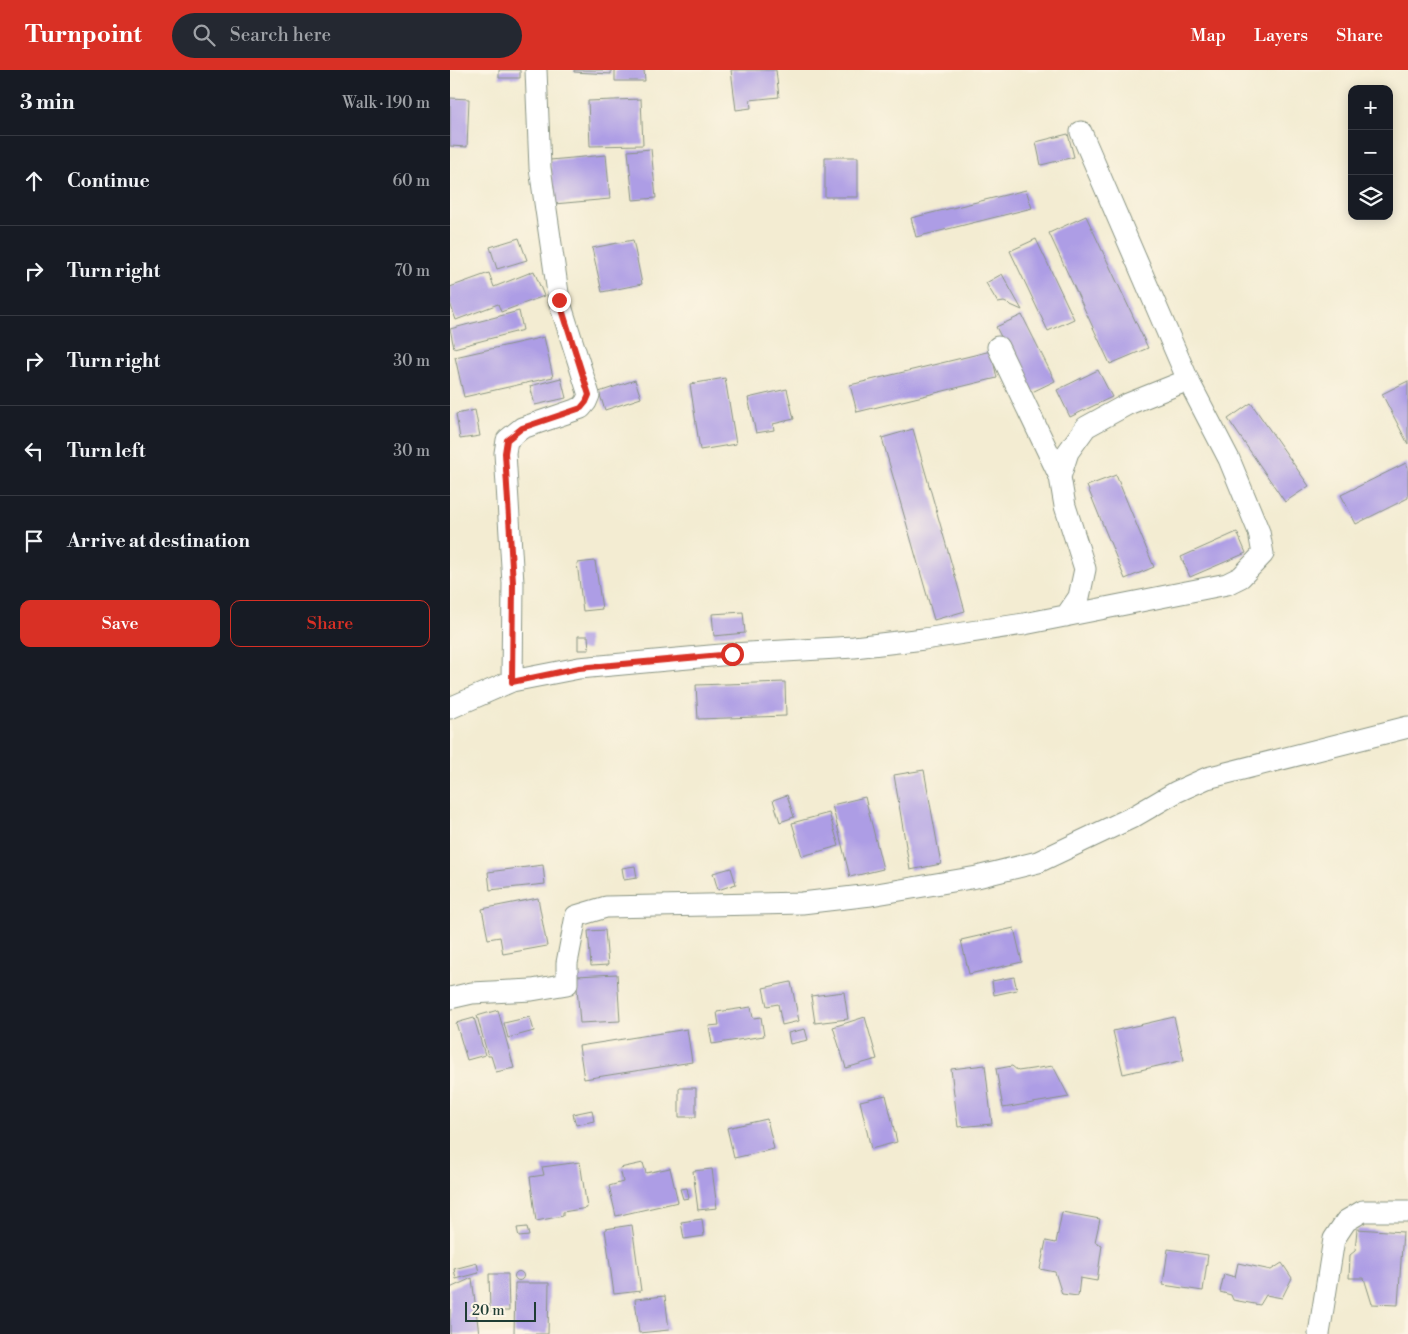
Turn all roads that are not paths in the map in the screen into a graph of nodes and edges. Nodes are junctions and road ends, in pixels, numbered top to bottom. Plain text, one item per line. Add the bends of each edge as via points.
1 (536, 70) edge
2 (1081, 132) dead end
3 (998, 347) dead end
4 (1188, 380) junction
5 (1060, 477) junction
6 (1066, 616) junction
7 (512, 682) junction
8 (450, 708) edge
9 (1408, 727) edge
10 (450, 998) edge
11 (1408, 1211) edge
12 (1319, 1334) edge

1 - 7 street via 540,168 559,300 589,395 581,408 522,428 507,440 505,453 513,583
2 - 4 street
3 - 5 street
4 - 5 street via 1128,404 1086,427 1068,452
4 - 6 street via 1229,459 1259,532 1263,554 1241,576 1227,584
5 - 6 street via 1084,569 1080,597
6 - 7 street via 1015,626 854,647 579,668
7 - 8 street
9 - 10 street via 1207,778 1038,862 977,877 802,904 606,907 576,916 567,963 567,984
11 - 12 street via 1364,1211 1346,1221 1334,1239

